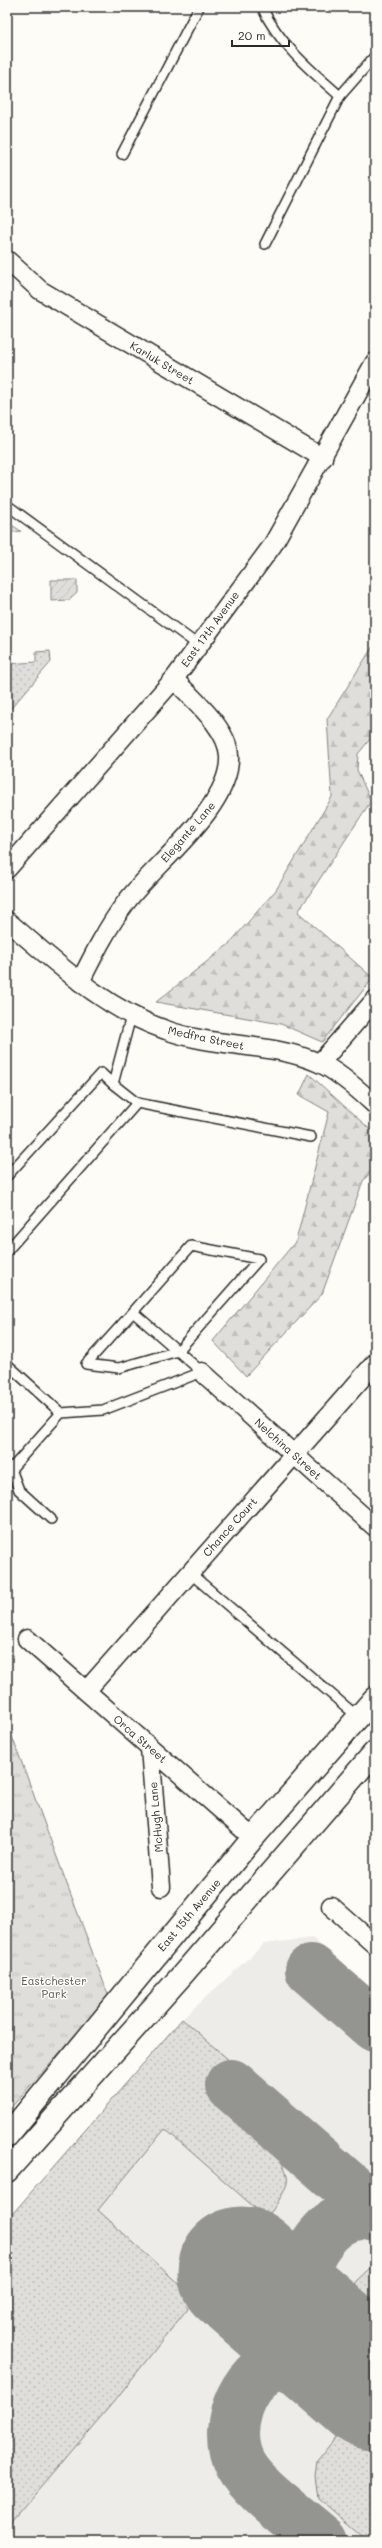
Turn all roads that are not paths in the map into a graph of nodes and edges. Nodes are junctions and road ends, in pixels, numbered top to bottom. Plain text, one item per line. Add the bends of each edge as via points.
1 (199, 7) edge
2 (262, 7) edge
3 (375, 56) edge
4 (340, 96) junction
5 (122, 154) dead end
6 (265, 244) dead end
7 (7, 260) edge
8 (375, 362) edge
9 (323, 458) junction
10 (7, 505) edge
11 (198, 645) junction
12 (174, 679) junction
13 (7, 869) edge
14 (7, 921) edge
15 (80, 982) junction
16 (375, 1000) edge
17 (131, 1016) junction
18 (320, 1063) junction
19 (113, 1084) junction
20 (137, 1103) junction
21 (375, 1105) edge
22 (311, 1137) dead end
23 (7, 1176) edge
24 (7, 1251) edge
25 (133, 1312) junction
26 (178, 1351) junction
27 (375, 1363) edge
28 (7, 1364) edge
29 (202, 1372) junction
30 (61, 1413) junction
31 (294, 1455) junction
32 (9, 1467) edge
33 (51, 1519) dead end
34 (375, 1527) edge
35 (190, 1573) junction
36 (27, 1639) dead end
37 (86, 1691) junction
38 (375, 1698) edge
39 (358, 1717) junction
40 (150, 1748) junction
41 (375, 1752) edge
42 (254, 1838) junction
43 (161, 1887) dead end
44 (330, 1906) dead end
45 (375, 1946) edge
46 (7, 2136) edge
47 (7, 2171) edge

1 - 5 lane
2 - 4 lane via 272,29
3 - 4 lane
4 - 6 lane
7 - 9 street, Karluk Street via 40,290
8 - 9 street, East 17th Avenue
9 - 11 street, East 17th Avenue via 272,546
10 - 11 lane
11 - 12 street, East 17th Avenue
12 - 13 street, East 17th Avenue
12 - 15 street, Elegante Lane via 220,729 230,756 226,781 215,804 127,901 105,934
14 - 15 street, Medfra Street
15 - 17 street, Medfra Street
16 - 18 street
17 - 18 street, Medfra Street via 179,1034 283,1052
17 - 19 lane
18 - 21 street, Medfra Street
19 - 20 lane
19 - 23 lane via 101,1073
20 - 22 lane
20 - 24 lane
25 - 26 lane
25 - 26 lane via 86,1364 119,1368
25 - 26 lane via 191,1246 259,1259
26 - 29 lane
27 - 31 street, Chance Court
28 - 30 lane
29 - 30 lane via 103,1410
29 - 31 street, Nelchina Street
30 - 32 lane
31 - 34 street, Nelchina Street
31 - 35 street, Chance Court
32 - 33 lane via 19,1490
35 - 37 street, Chance Court
35 - 39 lane
36 - 37 street, Orca Street
37 - 40 street, Orca Street
38 - 39 main road, East 15th Avenue
39 - 42 main road, East 15th Avenue
40 - 42 street, Orca Street
40 - 43 street, McHugh Lane
41 - 47 main road
42 - 46 main road, East 15th Avenue
44 - 45 street

